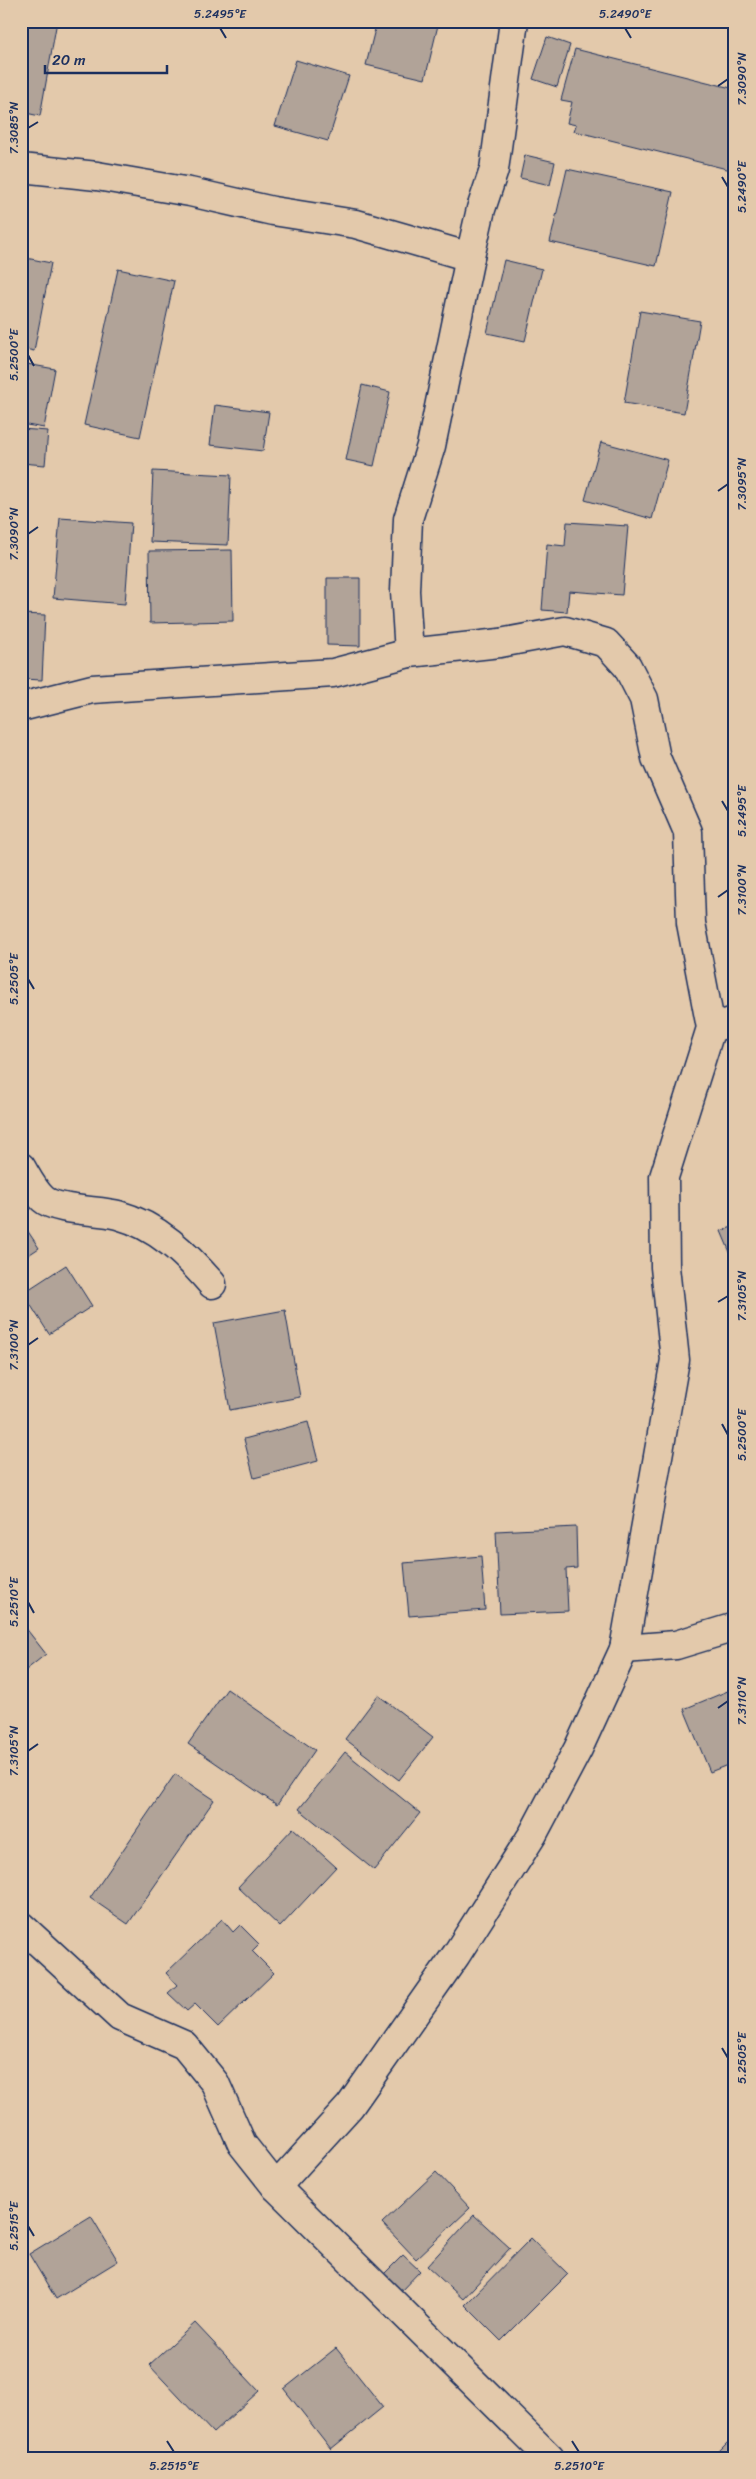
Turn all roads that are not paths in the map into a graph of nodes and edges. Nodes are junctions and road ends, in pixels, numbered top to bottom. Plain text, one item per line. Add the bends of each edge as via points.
1 (514, 21) edge
2 (21, 168) edge
3 (470, 256) junction
4 (409, 653) junction
5 (21, 707) edge
6 (723, 1024) edge
7 (21, 1167) edge
8 (212, 1284) dead end
9 (735, 1627) edge
10 (624, 1649) junction
11 (21, 1926) edge
12 (276, 2187) junction
13 (550, 2458) edge

1 - 3 street via 494,170
2 - 3 street via 97,176 356,224
3 - 4 street via 431,446 408,519 405,591
4 - 5 street via 333,673 92,689
4 - 6 street via 500,643 565,631 606,643 627,666 644,699 656,758 688,832 691,922
6 - 10 street via 664,1177 665,1267 675,1360
7 - 8 street via 44,1200 76,1210 118,1215 156,1232 182,1251
9 - 10 street via 676,1645
10 - 12 street via 578,1749 533,1834 456,1955 350,2106
11 - 12 street via 120,2017 184,2045 215,2083 242,2144
12 - 13 street

